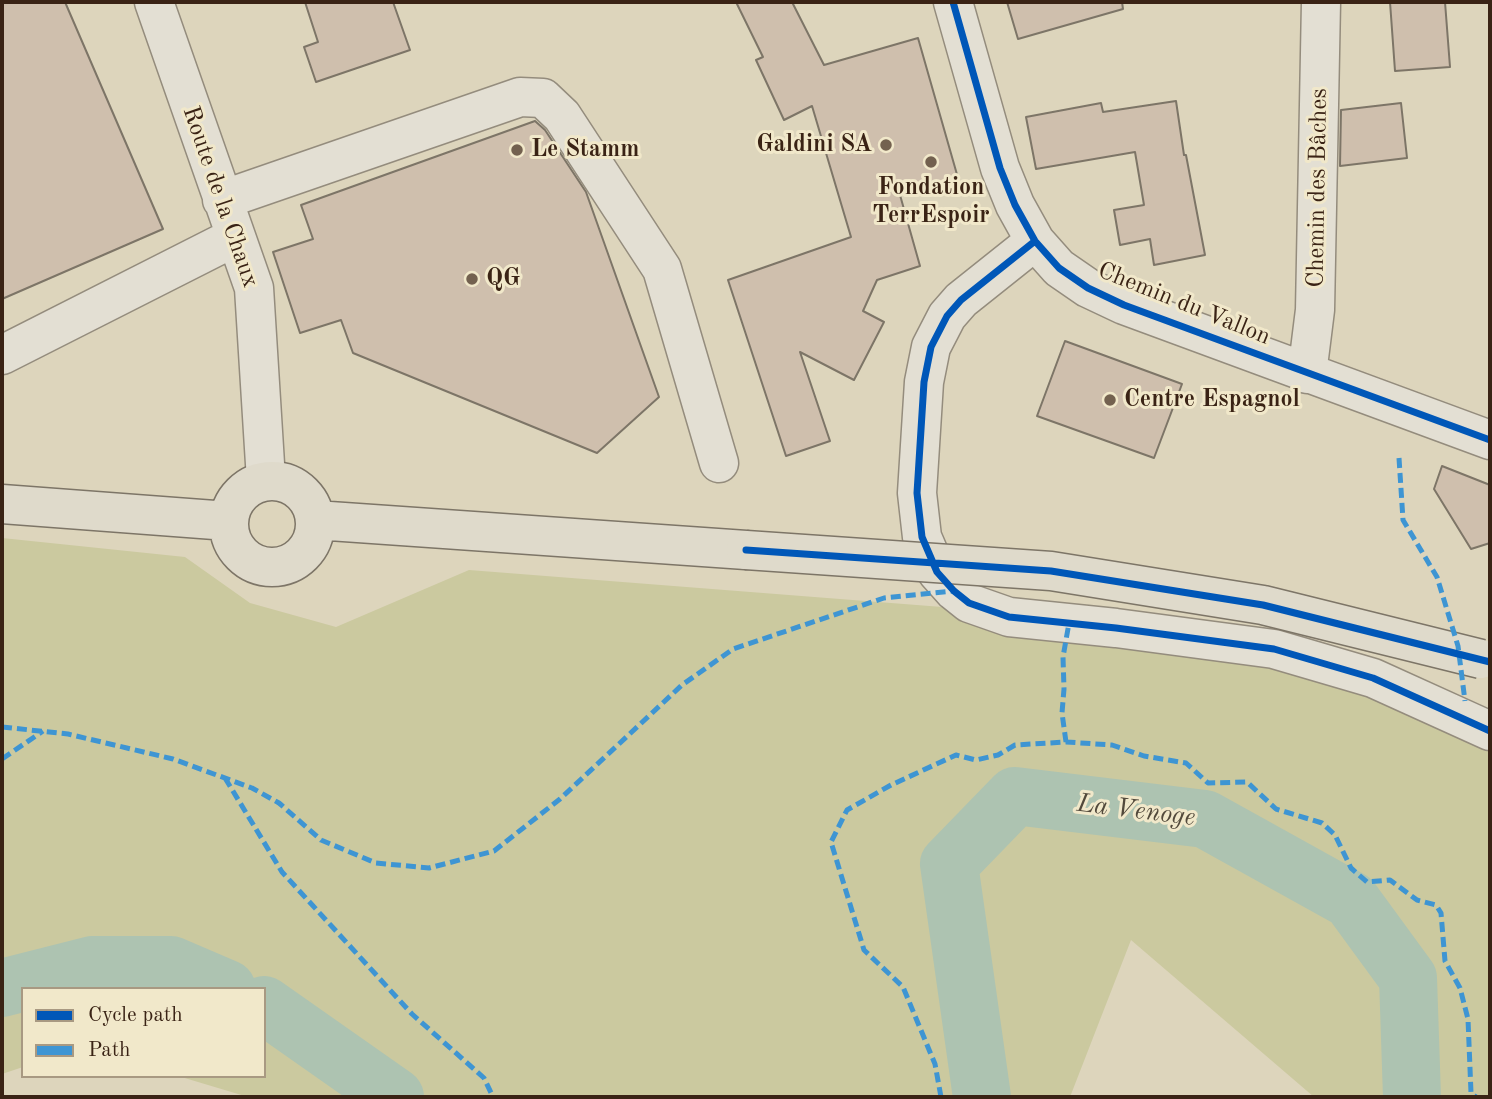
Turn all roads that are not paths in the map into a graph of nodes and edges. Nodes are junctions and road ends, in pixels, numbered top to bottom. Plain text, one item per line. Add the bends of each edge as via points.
1 (154, 2) edge
2 (953, 2) edge
3 (1321, 2) edge
4 (222, 200) junction
5 (235, 237) junction
6 (1035, 240) junction
7 (2, 355) edge
8 (1307, 374) junction
9 (1490, 440) edge
10 (719, 463) dead end
11 (266, 480) junction
12 (2, 504) edge
13 (315, 520) junction
14 (228, 521) junction
15 (1486, 660) edge
16 (1490, 731) edge

1 - 4 street, Route de la Chaux
2 - 6 street, Chemin du Vallon via 1000,168
3 - 8 street, Chemin des Bâches via 1315,310
4 - 5 street, Route de la Chaux
4 - 10 street via 520,97 543,98 562,116 662,269
5 - 7 street
5 - 11 street, Route de la Chaux via 254,289
6 - 8 street, Chemin du Vallon via 1059,268 1088,288
6 - 16 street via 961,300 931,347 924,383 917,493 922,537 937,572 954,591 969,603 1009,617 1274,649 1373,678
8 - 9 street, Chemin du Vallon
11 - 13 main road via 293,486 312,506
11 - 14 main road via 240,494
12 - 14 main road
13 - 14 main road via 311,541 299,558 272,567 245,558 230,535
13 - 15 main road, bridge via 1051,570 1262,606

